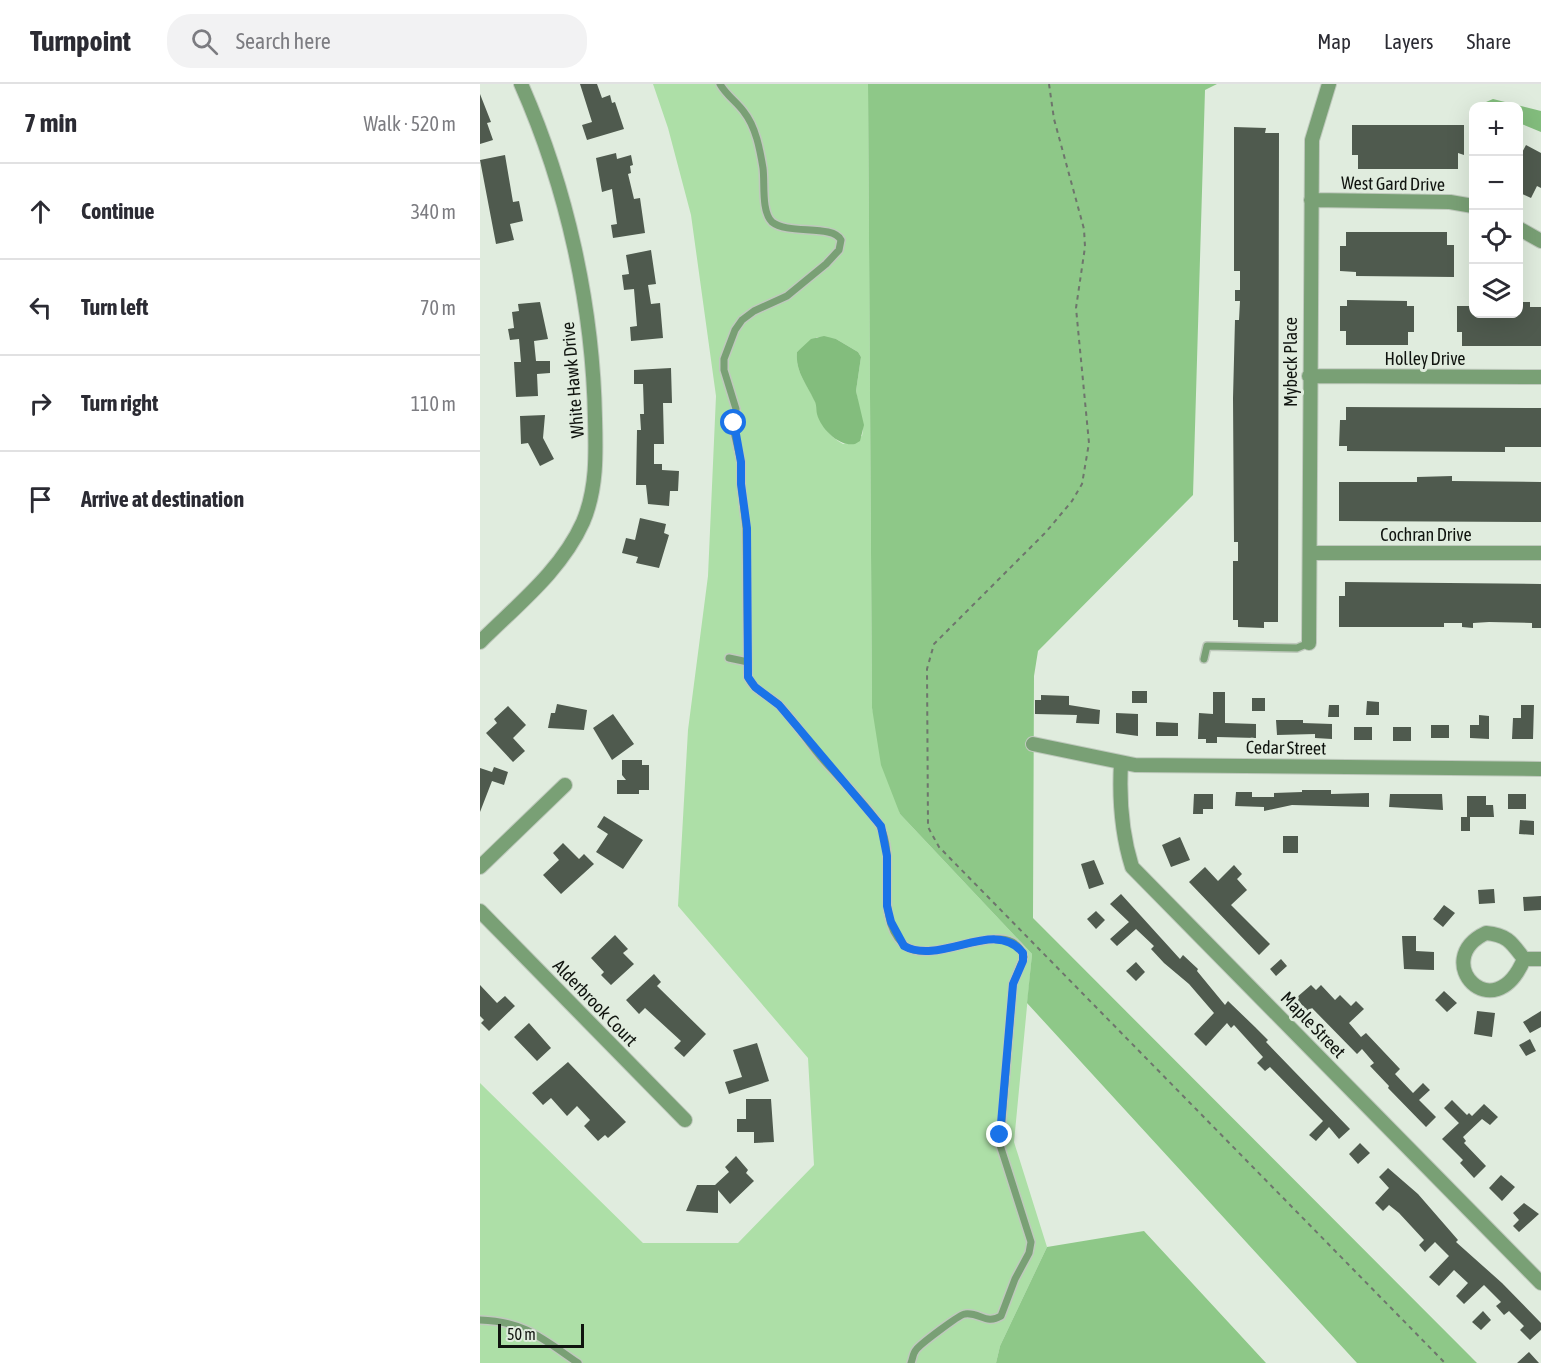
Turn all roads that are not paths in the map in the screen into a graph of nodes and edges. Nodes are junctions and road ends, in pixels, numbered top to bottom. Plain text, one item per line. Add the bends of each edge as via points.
1 (521, 84) edge
2 (720, 84) edge
3 (1329, 84) edge
4 (1311, 201) junction
5 (1469, 205) edge
6 (1523, 231) edge
7 (1541, 241) edge
8 (1309, 376) junction
9 (1541, 377) edge
10 (1310, 553) junction
11 (1541, 553) edge
12 (480, 642) edge
13 (1309, 643) joint
14 (729, 658) dead end
15 (1204, 659) dead end
16 (748, 662) junction
17 (1033, 744) dead end
18 (1121, 763) junction
19 (1541, 769) edge
20 (564, 784) dead end
21 (480, 867) edge
22 (480, 911) edge
23 (1524, 959) junction
24 (1541, 959) edge
25 (685, 1120) dead end
26 (1541, 1283) edge
27 (480, 1320) edge
28 (578, 1363) edge
29 (911, 1363) edge

1 - 12 street, White Hawk Drive via 553,167 575,255 592,364 596,464 588,507 562,561
2 - 16 lane via 745,113 755,133 770,220 785,227 832,232 841,240 839,250 826,264 788,296 742,320 724,359 723,370 736,409 734,432 747,528
3 - 4 street, Mybeck Place via 1312,140
4 - 5 street, West Gard Drive
4 - 8 street, Mybeck Place
6 - 7 street
8 - 9 street, Holley Drive
8 - 10 street, Mybeck Place
10 - 11 street, Cochran Drive
10 - 13 street, Mybeck Place
13 - 15 lane via 1297,648 1207,646
14 - 16 lane
16 - 29 lane via 751,682 779,705 881,826 887,856 887,906 902,944 912,949 948,949 997,938 1012,943 1024,957 1013,984 1000,1145 1031,1236 1029,1253 1001,1316 986,1320 971,1314 955,1317 917,1348
17 - 18 street, Cedar Street
18 - 19 street, Cedar Street
18 - 26 street, Maple Street via 1121,817 1132,867
20 - 21 street
22 - 25 street, Alderbrook Court
23 - 23 street via 1508,938 1486,933 1467,947 1463,960 1473,984 1493,990 1513,981
23 - 24 street
27 - 28 lane via 501,1321 530,1330

